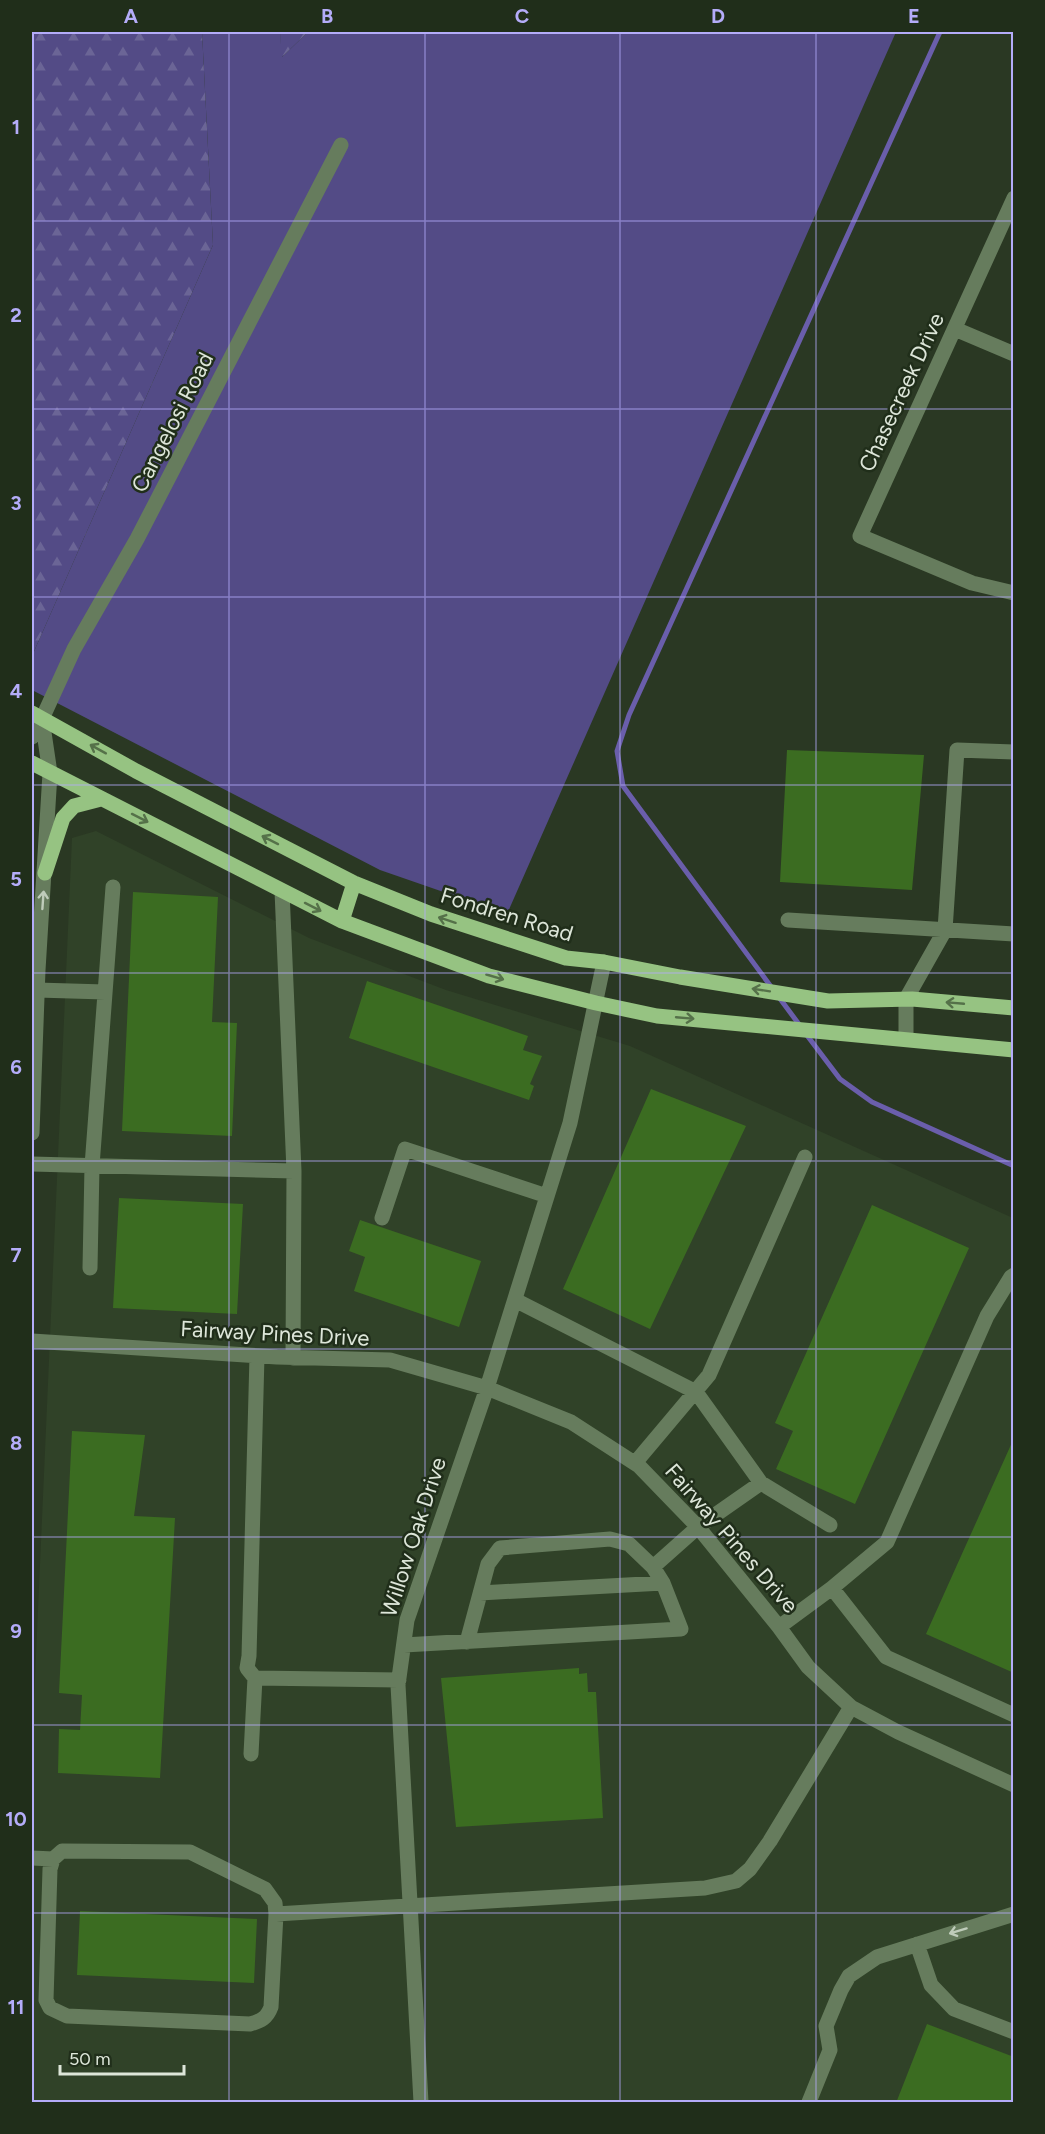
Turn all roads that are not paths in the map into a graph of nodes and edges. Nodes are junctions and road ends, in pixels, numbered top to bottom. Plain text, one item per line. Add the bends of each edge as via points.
1 (341, 145) dead end
2 (1014, 198) edge
3 (955, 329) junction
4 (1014, 354) edge
5 (1014, 592) edge
6 (37, 716) edge
7 (32, 737) edge
8 (1014, 752) edge
9 (32, 763) edge
10 (50, 773) junction
11 (101, 799) junction
12 (45, 873) junction
13 (354, 883) junction
14 (113, 887) dead end
15 (282, 891) junction
16 (788, 920) dead end
17 (342, 921) junction
18 (945, 930) junction
19 (1014, 934) edge
20 (604, 962) junction
21 (35, 968) edge
22 (37, 990) junction
23 (105, 992) junction
24 (906, 999) junction
25 (596, 1003) junction
26 (1014, 1008) edge
27 (906, 1039) junction
28 (1014, 1050) edge
29 (32, 1133) edge
30 (805, 1157) dead end
31 (32, 1164) edge
32 (92, 1166) junction
33 (294, 1171) junction
34 (547, 1196) junction
35 (382, 1218) dead end
36 (90, 1268) dead end
37 (1014, 1275) edge
38 (514, 1300) junction
39 (32, 1341) edge
40 (257, 1356) junction
41 (293, 1358) junction
42 (487, 1388) junction
43 (696, 1392) junction
44 (635, 1463) junction
45 (761, 1483) junction
46 (830, 1525) dead end
47 (698, 1527) junction
48 (653, 1567) junction
49 (663, 1583) junction
50 (832, 1588) junction
51 (480, 1593) junction
52 (779, 1627) junction
53 (467, 1642) junction
54 (404, 1645) junction
55 (255, 1678) junction
56 (399, 1680) junction
57 (850, 1707) junction
58 (1014, 1715) edge
59 (251, 1754) dead end
60 (1014, 1785) edge
61 (32, 1858) edge
62 (53, 1859) junction
63 (410, 1905) junction
64 (276, 1914) junction
65 (1014, 1914) edge
66 (917, 1944) junction
67 (1014, 2032) edge
68 (421, 2103) edge
69 (809, 2103) edge

1 - 6 street, Cangelosi Road via 138,539
2 - 3 street, Chasecreek Drive
3 - 4 street
3 - 5 street, Chasecreek Drive via 860,536 972,583
6 - 7 street, Cangelosi Road
6 - 10 street
13 -> 6 main road, Fondren Road
8 - 18 street via 957,750
9 - 10 main road
10 - 11 main road
10 - 12 street
11 - 12 main road via 74,806 63,818
11 -> 15 main road
21 -> 12 street
13 - 17 main road
20 -> 13 main road, Fondren Road via 566,958 431,914
14 - 23 street
15 -> 17 main road
15 - 33 street
16 - 18 street
17 -> 25 main road via 489,976
18 - 19 street
18 - 24 street
24 -> 20 main road, Fondren Road via 828,1001
20 - 25 street, Willow Oak Drive
21 - 22 street
22 - 23 street
22 - 29 street
23 - 32 street
26 -> 24 main road, Fondren Road
24 - 27 street
25 -> 27 main road via 657,1016
25 - 34 street, Willow Oak Drive via 570,1123
27 - 28 main road
30 - 43 street via 709,1375
31 - 32 street
32 - 33 street
32 - 36 street
33 - 41 street
34 - 35 street via 405,1149
34 - 38 street, Willow Oak Drive
37 - 50 street via 987,1316 887,1542
38 - 42 street, Willow Oak Drive
38 - 43 street
39 - 40 street, Fairway Pines Drive
40 - 41 street, Fairway Pines Drive
40 - 55 street via 248,1668
41 - 42 street, Fairway Pines Drive via 390,1360
42 - 44 street, Fairway Pines Drive via 571,1422
42 - 54 street, Willow Oak Drive via 407,1620
43 - 44 street
43 - 45 street
44 - 47 street, Fairway Pines Drive
45 - 46 street
45 - 47 street
47 - 48 street
47 - 52 street, Fairway Pines Drive
48 - 49 street
48 - 51 street via 629,1544 610,1539 500,1548 488,1564
49 - 51 street
49 - 53 street via 681,1629
50 - 52 street
50 - 58 street via 885,1657
51 - 53 street
52 - 57 street, Fairway Pines Drive via 808,1667
53 - 54 street
54 - 56 street, Willow Oak Drive
55 - 56 street
55 - 59 street
56 - 63 street, Willow Oak Drive
57 - 60 street, Fairway Pines Drive
57 - 63 street via 770,1841 736,1881 705,1888
61 - 62 street
62 - 64 street via 62,1851 190,1852 266,1889
62 - 64 street via 46,2000 50,2008 67,2016 250,2024 260,2021 268,2016 271,2007
63 - 64 street
63 - 68 street, Willow Oak Drive
65 -> 66 street
66 - 67 street via 930,1985 954,2009
66 - 69 street via 876,1957 849,1976 826,2026 830,2050

